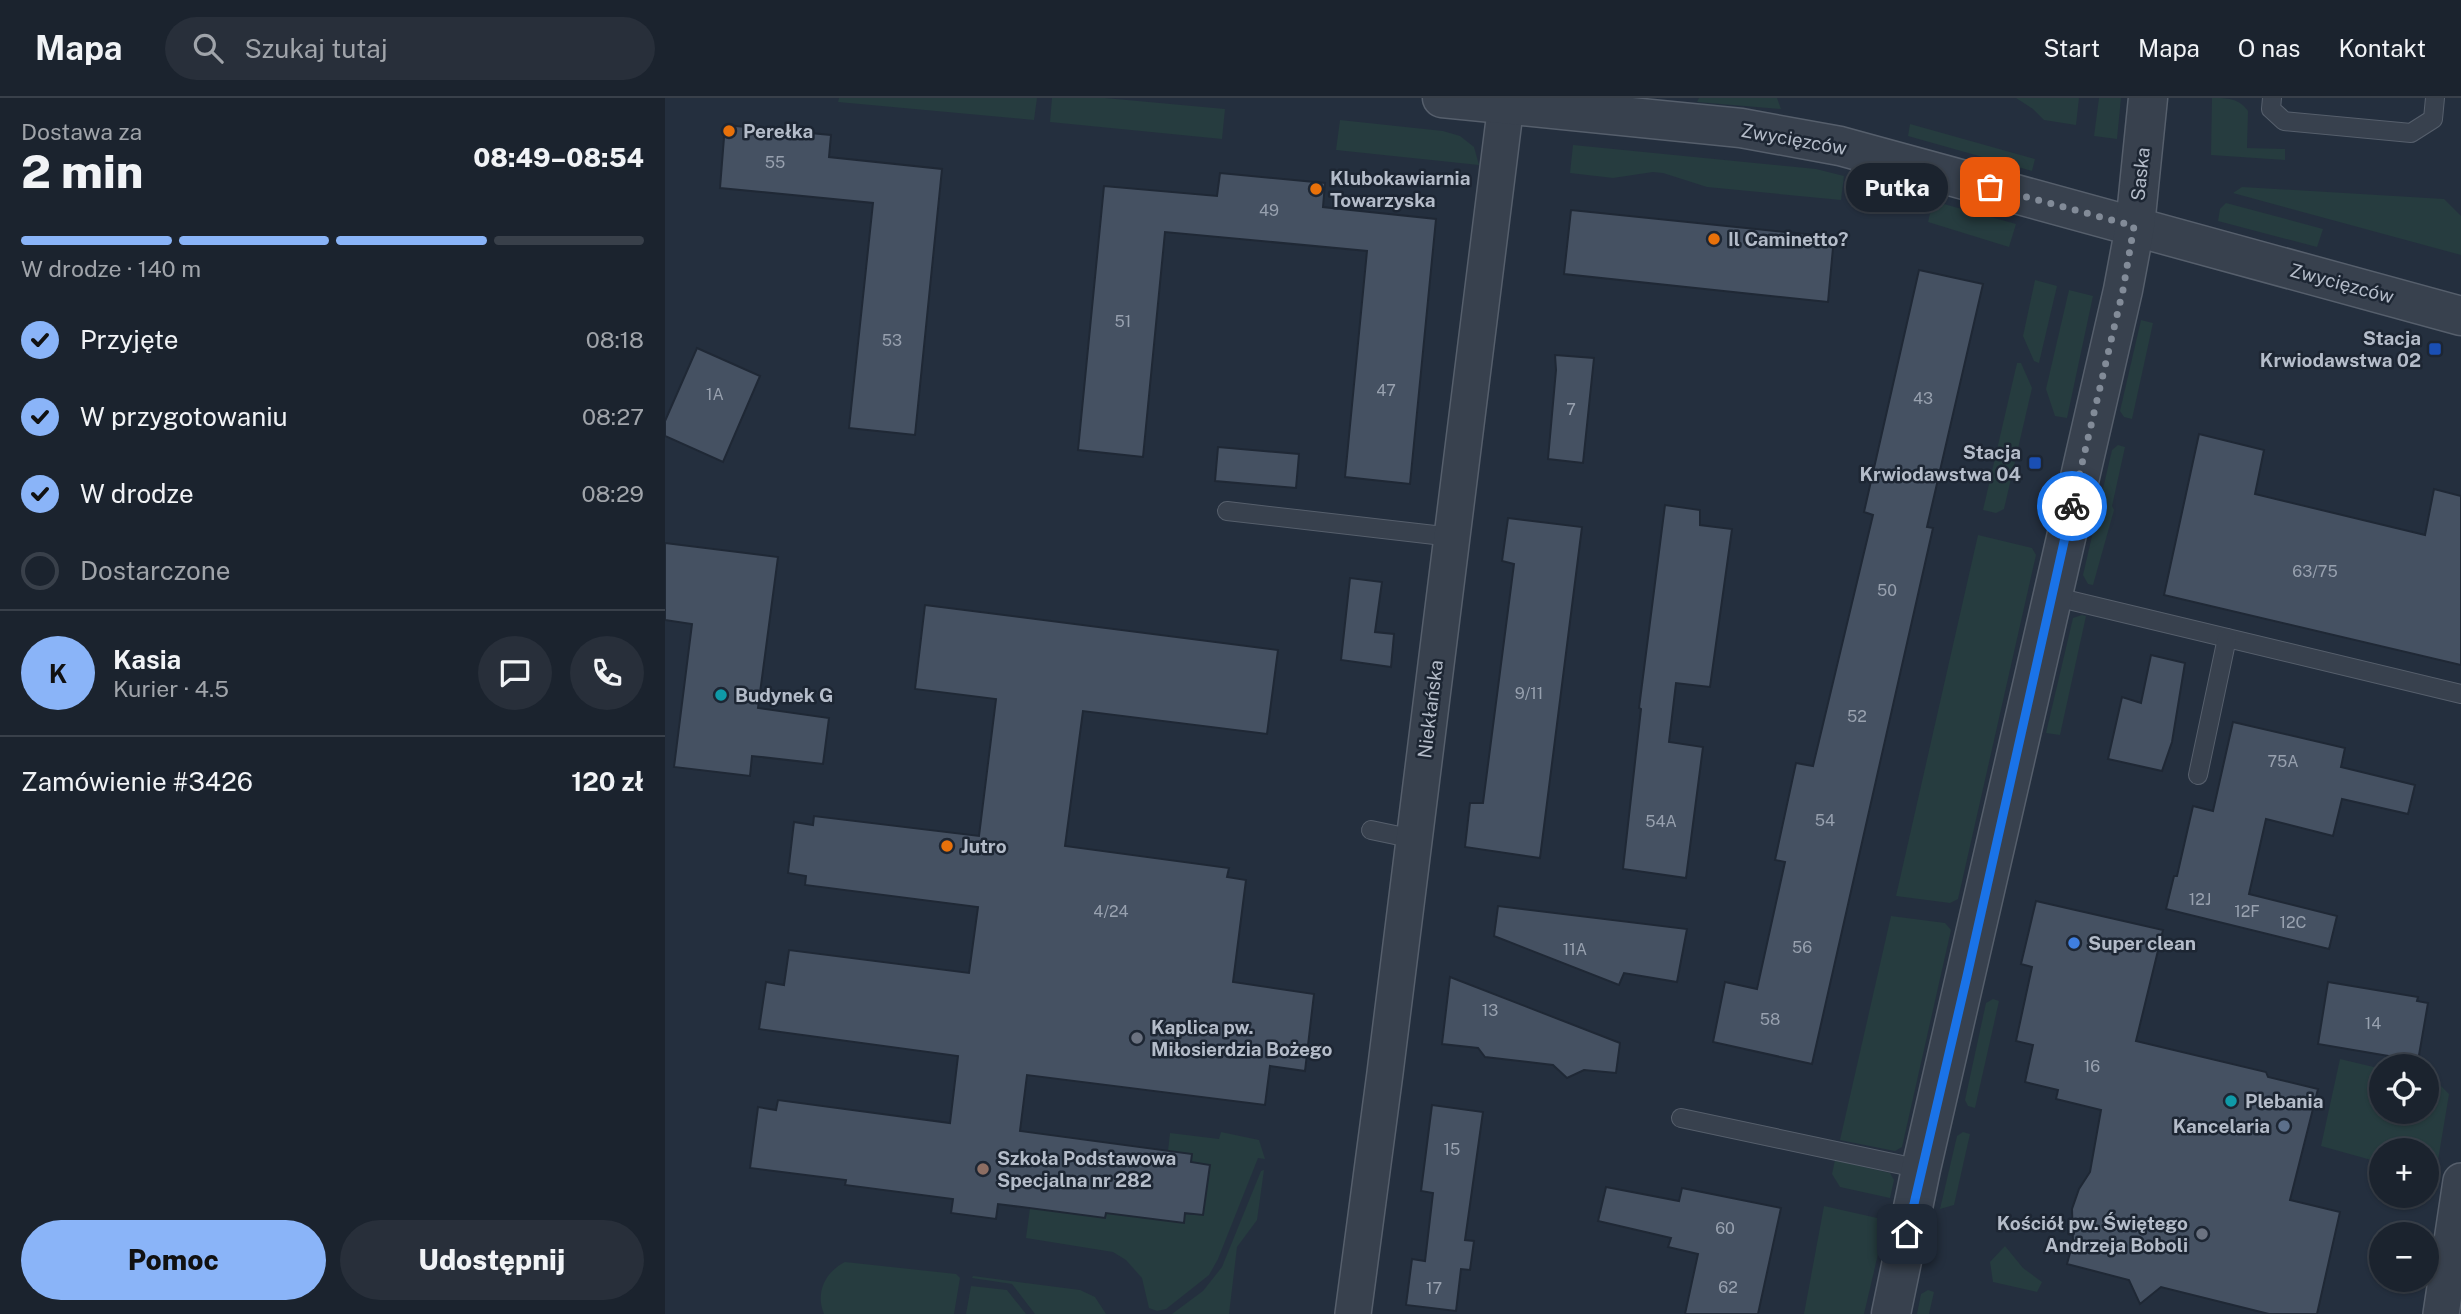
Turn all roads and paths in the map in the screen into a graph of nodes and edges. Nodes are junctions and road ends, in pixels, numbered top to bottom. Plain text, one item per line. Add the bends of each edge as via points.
1 (1442, 98) edge
2 (2148, 98) edge
3 (2272, 98) edge
4 (2435, 98) edge
5 (1506, 104) junction
6 (2134, 226) junction
7 (2461, 316) edge
8 (1227, 511) dead end
9 (1452, 537) junction
10 (2052, 596) junction
11 (2227, 638) junction
12 (2461, 694) edge
13 (2197, 775) dead end
14 (1371, 830) dead end
15 (1414, 839) junction
16 (1681, 1118) dead end
17 (1921, 1168) junction
18 (2461, 1181) edge
19 (2448, 1304) edge
20 (1353, 1314) edge
21 (1891, 1314) edge

1 - 5 street, Zwycięzców
2 - 6 street, Saska
3 - 4 lane via 2271,109 2284,121 2411,133 2433,119
5 - 6 street, Zwycięzców via 1741,128 1840,146
5 - 9 street, Niekłańska
6 - 7 street, Zwycięzców
6 - 10 street, Saska
8 - 9 lane
9 - 15 street, Niekłańska
10 - 11 lane
10 - 17 street, Saska
11 - 12 lane
11 - 13 lane
14 - 15 lane
15 - 20 street, Niekłańska
16 - 17 lane
17 - 21 street, Saska
18 - 19 street

